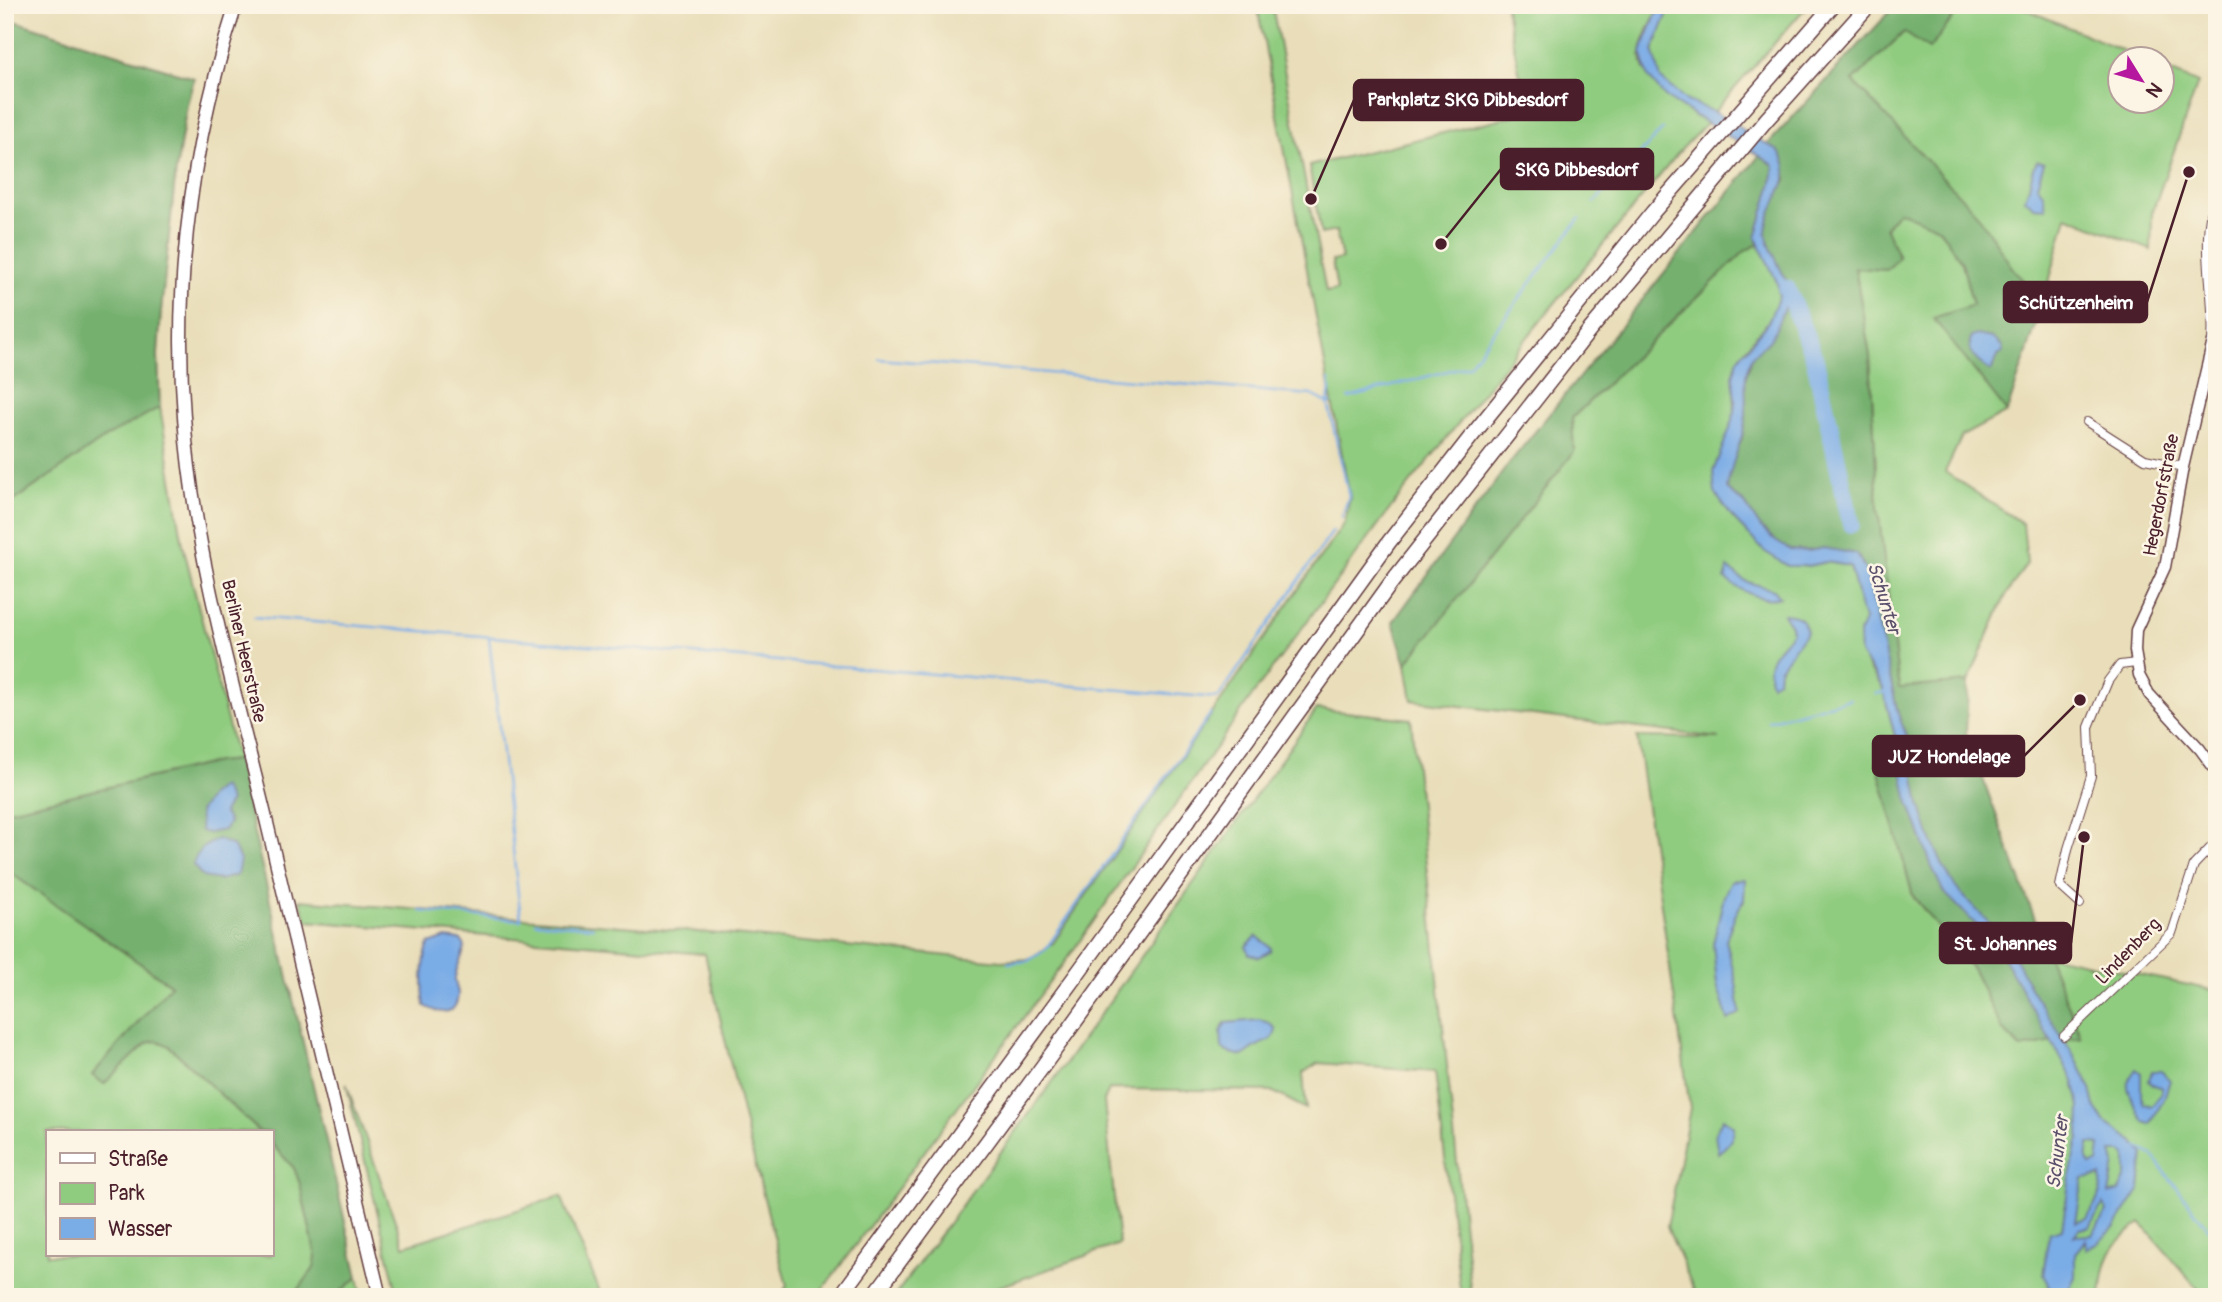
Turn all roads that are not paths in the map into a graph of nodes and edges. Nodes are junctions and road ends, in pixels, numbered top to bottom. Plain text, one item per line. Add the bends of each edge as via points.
1 (236, 5) edge
2 (1869, 5) edge
3 (1828, 10) edge
4 (2217, 193) edge
5 (2215, 342) edge
6 (2087, 422) dead end
7 (2183, 467) junction
8 (2136, 663) junction
9 (2217, 772) edge
10 (2217, 841) edge
11 (2080, 904) dead end
12 (2064, 1036) dead end
13 (380, 1297) edge
14 (840, 1297) edge
15 (873, 1297) edge

1 - 13 main road, Berliner Heerstraße via 203,129 186,233 181,336 188,455 212,597
2 - 15 highway via 1550,380 1391,583
3 - 14 highway via 1653,212 1389,542
4 - 5 street, Hegerdorfstraße via 2212,205 2209,259
5 - 7 main road, Hegerdorfstraße
6 - 7 street via 2139,457
7 - 8 main road, Hegerdorfstraße via 2165,567 2136,630
8 - 9 main road, Hegerdorfstraße via 2149,694
8 - 11 street via 2120,665 2108,681 2089,727 2091,776 2060,886
10 - 12 street, Lindenberg via 2194,865 2172,933

